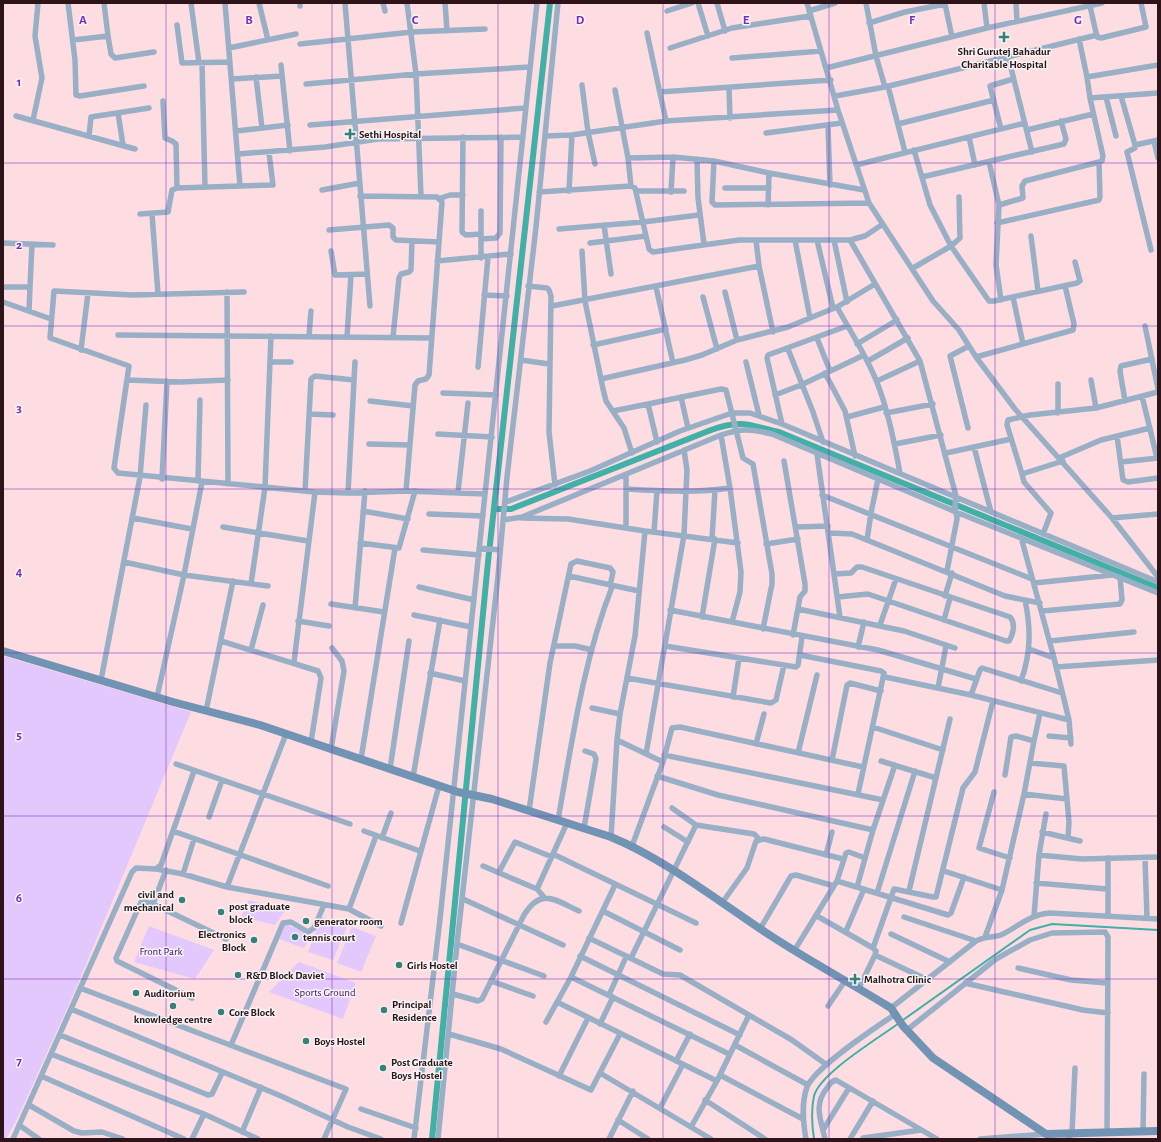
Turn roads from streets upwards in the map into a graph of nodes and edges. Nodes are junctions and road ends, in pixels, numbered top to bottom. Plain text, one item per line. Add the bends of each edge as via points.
1 (38, 3) edge
2 (68, 3) edge
3 (104, 3) edge
4 (191, 3) edge
5 (225, 3) edge
6 (259, 3) edge
7 (344, 3) edge
8 (384, 3) edge
9 (407, 3) edge
10 (445, 3) edge
11 (537, 3) edge
12 (558, 3) edge
13 (692, 3) edge
14 (698, 3) edge
15 (717, 3) edge
16 (806, 3) edge
17 (835, 3) edge
18 (866, 3) edge
19 (984, 3) edge
20 (1016, 3) edge
21 (1102, 3) edge
22 (1141, 3) edge
23 (1090, 6) junction
24 (385, 11) dead end
25 (667, 11) dead end
26 (810, 13) junction
27 (1017, 22) junction
28 (869, 23) junction
29 (177, 25) dead end
30 (987, 28) junction
31 (485, 29) dead end
32 (447, 31) junction
33 (725, 31) junction
34 (412, 32) junction
35 (647, 33) dead end
36 (296, 34) dead end
37 (1096, 34) junction
38 (108, 36) junction
39 (708, 36) junction
40 (952, 37) junction
41 (347, 39) junction
42 (1079, 39) junction
43 (73, 40) junction
44 (268, 40) junction
45 (300, 44) dead end
46 (229, 48) junction
47 (670, 48) dead end
48 (821, 51) junction
49 (154, 52) dead end
50 (876, 56) junction
51 (1008, 56) junction
52 (732, 58) dead end
53 (230, 62) junction
54 (200, 63) junction
55 (281, 64) dead end
56 (1158, 65) edge
57 (529, 67) junction
58 (826, 68) junction
59 (416, 74) junction
60 (282, 76) junction
61 (1087, 77) junction
62 (256, 78) junction
63 (232, 79) junction
64 (1014, 79) junction
65 (831, 80) junction
66 (351, 81) junction
67 (306, 84) dead end
68 (582, 85) dead end
69 (144, 86) dead end
70 (886, 86) junction
71 (729, 88) junction
72 (615, 90) dead end
73 (660, 92) junction
74 (1158, 93) edge
75 (835, 96) junction
76 (1121, 96) junction
77 (1106, 97) junction
78 (1090, 98) junction
79 (994, 100) junction
80 (163, 101) dead end
81 (149, 108) dead end
82 (525, 108) junction
83 (838, 110) junction
84 (118, 113) junction
85 (1093, 114) junction
86 (16, 116) dead end
87 (418, 116) junction
88 (730, 118) junction
89 (32, 120) junction
90 (355, 120) junction
91 (666, 121) junction
92 (1061, 121) junction
93 (842, 123) junction
94 (898, 124) junction
95 (1025, 124) junction
96 (288, 125) junction
97 (310, 125) dead end
98 (828, 126) junction
99 (262, 128) junction
100 (622, 128) junction
101 (1000, 129) junction
102 (1027, 130) junction
103 (236, 131) junction
104 (588, 132) junction
105 (766, 133) dead end
106 (572, 134) junction
107 (89, 136) junction
108 (545, 136) junction
109 (1116, 136) dead end
110 (419, 137) junction
111 (463, 137) junction
112 (501, 137) junction
113 (523, 137) junction
114 (969, 137) junction
115 (1156, 141) edge
116 (357, 142) junction
117 (123, 145) junction
118 (1135, 145) junction
119 (135, 148) dead end
120 (914, 150) junction
121 (290, 151) junction
122 (905, 152) junction
123 (1032, 152) junction
124 (269, 153) junction
125 (238, 154) junction
126 (673, 157) junction
127 (628, 158) junction
128 (1158, 158) edge
129 (697, 159) junction
130 (714, 161) junction
131 (989, 162) junction
132 (1098, 162) junction
133 (595, 164) dead end
134 (856, 165) junction
135 (975, 165) junction
136 (769, 173) junction
137 (922, 177) junction
138 (360, 183) junction
139 (830, 185) junction
140 (240, 186) junction
141 (631, 186) junction
142 (205, 187) junction
143 (177, 188) junction
144 (725, 188) dead end
145 (769, 188) junction
146 (322, 190) dead end
147 (864, 190) junction
148 (569, 191) junction
149 (636, 191) junction
150 (684, 191) dead end
151 (539, 192) junction
152 (671, 192) junction
153 (463, 195) junction
154 (360, 196) junction
155 (421, 196) junction
156 (959, 197) dead end
157 (441, 198) junction
158 (869, 203) junction
159 (768, 205) junction
160 (999, 205) junction
161 (480, 211) dead end
162 (140, 214) dead end
163 (152, 214) junction
164 (699, 215) junction
165 (643, 222) junction
166 (997, 223) junction
167 (883, 224) junction
168 (604, 225) junction
169 (363, 226) junction
170 (559, 229) dead end
171 (329, 230) dead end
172 (646, 236) junction
173 (1031, 236) dead end
174 (481, 237) junction
175 (756, 240) junction
176 (795, 240) junction
177 (817, 240) junction
178 (834, 240) junction
179 (850, 240) junction
180 (412, 241) junction
181 (606, 241) junction
182 (439, 242) junction
183 (590, 243) dead end
184 (3, 244) edge
185 (32, 244) junction
186 (704, 244) junction
187 (53, 245) dead end
188 (951, 246) junction
189 (1151, 250) dead end
190 (582, 251) dead end
191 (330, 252) dead end
192 (512, 254) junction
193 (484, 258) junction
194 (437, 261) junction
195 (1075, 262) dead end
196 (759, 266) junction
197 (913, 268) junction
198 (367, 274) junction
199 (611, 274) dead end
200 (351, 275) junction
201 (875, 284) junction
202 (528, 286) junction
203 (1065, 286) junction
204 (3, 287) edge
205 (30, 287) junction
206 (656, 287) junction
207 (1038, 291) junction
208 (227, 292) junction
209 (244, 292) dead end
210 (725, 292) dead end
211 (88, 293) junction
212 (158, 294) junction
213 (484, 295) junction
214 (507, 296) junction
215 (703, 297) dead end
216 (1013, 297) junction
217 (1001, 300) junction
218 (585, 301) junction
219 (3, 302) edge
220 (847, 302) junction
221 (370, 306) dead end
222 (552, 306) junction
223 (835, 308) junction
224 (29, 311) junction
225 (311, 311) dead end
226 (810, 318) junction
227 (51, 319) junction
228 (897, 320) junction
229 (847, 326) junction
230 (1146, 326) dead end
231 (666, 329) junction
232 (773, 332) junction
233 (118, 335) dead end
234 (228, 335) junction
235 (271, 336) junction
236 (309, 336) junction
237 (347, 337) junction
238 (393, 337) junction
239 (431, 338) junction
240 (817, 338) junction
241 (908, 338) junction
242 (737, 340) junction
243 (857, 344) junction
244 (1023, 344) junction
245 (594, 345) junction
246 (969, 346) junction
247 (717, 349) junction
248 (788, 349) junction
249 (81, 350) junction
250 (864, 355) junction
251 (976, 356) junction
252 (1152, 359) junction
253 (521, 360) junction
254 (868, 361) junction
255 (920, 361) junction
256 (271, 362) junction
257 (291, 362) dead end
258 (355, 362) dead end
259 (746, 362) dead end
260 (672, 363) junction
261 (549, 364) junction
262 (478, 367) dead end
263 (828, 372) junction
264 (601, 379) junction
265 (128, 380) junction
266 (228, 380) junction
267 (354, 380) junction
268 (1091, 380) dead end
269 (167, 381) junction
270 (877, 381) junction
271 (1058, 384) dead end
272 (801, 385) junction
273 (1158, 389) edge
274 (1158, 392) edge
275 (443, 393) dead end
276 (775, 394) junction
277 (496, 395) junction
278 (1142, 396) junction
279 (681, 397) junction
280 (200, 400) dead end
281 (370, 401) dead end
282 (1125, 401) junction
283 (468, 403) dead end
284 (648, 404) junction
285 (933, 404) junction
286 (146, 405) dead end
287 (413, 406) junction
288 (1096, 408) junction
289 (885, 410) junction
290 (613, 411) junction
291 (1058, 412) junction
292 (309, 414) junction
293 (333, 415) dead end
294 (732, 415) junction
295 (759, 415) junction
296 (1022, 416) junction
297 (847, 417) junction
298 (782, 424) junction
299 (736, 427) junction
300 (688, 428) junction
301 (968, 428) dead end
302 (1150, 428) junction
303 (438, 434) dead end
304 (941, 434) junction
305 (721, 435) junction
306 (1117, 436) junction
307 (465, 437) junction
308 (492, 437) junction
309 (1155, 437) edge
310 (1011, 439) junction
311 (657, 442) junction
312 (823, 442) junction
313 (369, 444) dead end
314 (895, 444) junction
315 (410, 446) junction
316 (974, 447) junction
317 (684, 450) junction
318 (632, 453) junction
319 (946, 453) junction
320 (817, 454) junction
321 (855, 456) junction
322 (1157, 458) edge
323 (1061, 460) junction
324 (784, 461) dead end
325 (1121, 462) junction
326 (900, 473) junction
327 (626, 474) junction
328 (1022, 474) junction
329 (140, 477) junction
330 (1158, 478) edge
331 (162, 479) junction
332 (878, 479) junction
333 (200, 482) junction
334 (228, 484) junction
335 (555, 485) junction
336 (265, 487) junction
337 (730, 488) junction
338 (626, 489) junction
339 (406, 490) junction
340 (714, 490) junction
341 (305, 491) junction
342 (415, 491) junction
343 (657, 491) junction
344 (686, 491) junction
345 (315, 492) junction
346 (365, 492) junction
347 (458, 492) junction
348 (348, 493) junction
349 (485, 494) junction
350 (822, 495) junction
351 (956, 504) junction
352 (505, 505) junction
353 (363, 511) junction
354 (991, 512) junction
355 (871, 513) junction
356 (429, 514) dead end
357 (1158, 514) edge
358 (483, 516) junction
359 (503, 517) junction
360 (133, 518) junction
361 (1112, 518) junction
362 (408, 519) junction
363 (517, 519) junction
364 (828, 526) junction
365 (223, 527) dead end
366 (796, 527) junction
367 (626, 528) junction
368 (192, 529) junction
369 (646, 532) junction
370 (654, 532) junction
371 (258, 533) junction
372 (829, 533) junction
373 (1043, 534) junction
374 (684, 535) junction
375 (1021, 537) junction
376 (714, 539) junction
377 (798, 540) junction
378 (867, 540) junction
379 (308, 541) junction
380 (360, 543) junction
381 (738, 543) junction
382 (766, 544) junction
383 (952, 546) junction
384 (395, 548) junction
385 (479, 548) junction
386 (423, 550) dead end
387 (498, 550) junction
388 (478, 555) junction
389 (124, 562) junction
390 (950, 572) junction
391 (835, 574) junction
392 (184, 575) junction
393 (569, 576) junction
394 (1117, 576) junction
395 (1158, 577) edge
396 (896, 579) junction
397 (233, 581) junction
398 (1033, 581) junction
399 (1158, 582) edge
400 (251, 584) junction
401 (268, 586) dead end
402 (611, 586) junction
403 (419, 587) dead end
404 (639, 591) junction
405 (1158, 593) edge
406 (838, 597) junction
407 (947, 597) junction
408 (474, 600) junction
409 (888, 600) junction
410 (1024, 600) junction
411 (1040, 603) junction
412 (330, 604) dead end
413 (263, 605) dead end
414 (355, 608) junction
415 (798, 609) junction
416 (670, 610) junction
417 (1042, 611) junction
418 (384, 612) junction
419 (414, 615) dead end
420 (702, 617) junction
421 (840, 617) junction
422 (440, 620) junction
423 (944, 620) junction
424 (298, 621) junction
425 (732, 622) junction
426 (864, 622) junction
427 (329, 626) dead end
428 (880, 626) junction
429 (471, 627) junction
430 (763, 629) junction
431 (1134, 632) dead end
432 (793, 635) junction
433 (802, 636) junction
434 (221, 641) junction
435 (409, 641) dead end
436 (1050, 642) junction
437 (554, 646) junction
438 (665, 646) junction
439 (946, 646) junction
440 (858, 647) junction
441 (332, 648) dead end
442 (955, 648) dead end
443 (1029, 649) junction
444 (251, 650) junction
445 (592, 650) junction
446 (3, 651) edge
447 (800, 654) junction
448 (739, 658) junction
449 (1054, 658) junction
450 (1158, 660) edge
451 (294, 662) junction
452 (784, 665) junction
453 (1056, 667) junction
454 (941, 669) junction
455 (430, 673) junction
456 (817, 675) dead end
457 (884, 677) junction
458 (627, 678) junction
459 (976, 679) junction
460 (101, 680) junction
461 (1021, 680) junction
462 (465, 681) junction
463 (659, 684) junction
464 (938, 688) junction
465 (881, 691) junction
466 (1062, 693) junction
467 (972, 695) junction
468 (157, 697) junction
469 (733, 697) junction
470 (993, 701) junction
471 (592, 708) dead end
472 (206, 711) junction
473 (1040, 713) junction
474 (620, 714) junction
475 (764, 714) dead end
476 (950, 718) dead end
477 (1069, 720) junction
478 (873, 727) junction
479 (286, 734) junction
480 (1049, 736) dead end
481 (617, 740) junction
482 (1034, 741) junction
483 (311, 742) junction
484 (756, 744) junction
485 (331, 749) junction
486 (943, 750) junction
487 (585, 751) dead end
488 (798, 753) junction
489 (646, 754) junction
490 (664, 755) junction
491 (361, 759) junction
492 (832, 760) junction
493 (881, 761) dead end
494 (662, 762) junction
495 (1030, 763) junction
496 (176, 764) dead end
497 (895, 765) junction
498 (863, 767) junction
499 (390, 769) junction
500 (194, 771) junction
501 (915, 771) junction
502 (413, 776) junction
503 (657, 776) junction
504 (1005, 776) dead end
505 (936, 778) junction
506 (222, 780) junction
507 (439, 786) junction
508 (456, 792) junction
509 (994, 792) dead end
510 (858, 794) junction
511 (1024, 794) junction
512 (263, 795) junction
513 (472, 795) junction
514 (1067, 799) junction
515 (882, 800) junction
516 (672, 808) dead end
517 (529, 810) junction
518 (391, 814) dead end
519 (1046, 814) dead end
520 (209, 817) dead end
521 (558, 820) junction
522 (567, 823) junction
523 (350, 824) dead end
524 (696, 825) junction
525 (664, 827) dead end
526 (584, 828) junction
527 (873, 830) junction
528 (173, 831) junction
529 (364, 831) dead end
530 (832, 832) dead end
531 (1042, 832) junction
532 (379, 837) junction
533 (612, 837) junction
534 (1068, 838) junction
535 (194, 839) junction
536 (759, 839) junction
537 (1080, 840) dead end
538 (688, 842) junction
539 (632, 846) junction
540 (420, 851) junction
541 (241, 855) junction
542 (826, 855) junction
543 (1039, 855) junction
544 (552, 856) junction
545 (1158, 857) edge
546 (865, 858) junction
547 (1010, 858) junction
548 (1108, 858) junction
549 (1145, 858) junction
550 (844, 859) junction
551 (483, 866) dead end
552 (156, 868) junction
553 (166, 870) junction
554 (944, 871) junction
555 (499, 872) junction
556 (674, 872) junction
557 (183, 874) junction
558 (964, 878) junction
559 (837, 881) junction
560 (1036, 882) junction
561 (615, 885) junction
562 (328, 886) dead end
563 (834, 886) junction
564 (227, 887) junction
565 (857, 887) junction
566 (537, 889) junction
567 (864, 889) junction
568 (1107, 889) junction
569 (1002, 890) junction
570 (909, 891) junction
571 (877, 893) junction
572 (544, 897) junction
573 (890, 898) junction
574 (463, 899) junction
575 (722, 903) junction
576 (152, 904) junction
577 (659, 904) junction
578 (324, 905) junction
579 (349, 910) junction
580 (579, 911) dead end
581 (603, 911) junction
582 (817, 916) junction
583 (1034, 916) junction
584 (1108, 916) junction
585 (904, 917) dead end
586 (1147, 918) junction
587 (1158, 919) edge
588 (401, 923) dead end
589 (696, 923) dead end
590 (519, 925) junction
591 (382, 926) dead end
592 (760, 929) junction
593 (846, 931) junction
594 (645, 932) junction
595 (891, 934) dead end
596 (985, 937) junction
597 (590, 938) junction
598 (226, 939) dead end
599 (976, 941) junction
600 (457, 944) junction
601 (563, 945) dead end
602 (872, 948) junction
603 (680, 950) dead end
604 (794, 950) junction
605 (875, 955) junction
606 (580, 956) junction
607 (629, 957) junction
608 (501, 960) junction
609 (950, 962) junction
610 (1018, 968) dead end
611 (618, 975) junction
612 (544, 976) dead end
613 (571, 977) junction
614 (928, 980) junction
615 (491, 981) junction
616 (845, 981) junction
617 (965, 983) junction
618 (1107, 983) junction
619 (80, 988) junction
620 (859, 988) junction
621 (453, 994) junction
622 (533, 996) dead end
623 (611, 996) junction
624 (192, 998) dead end
625 (557, 1002) junction
626 (828, 1006) dead end
627 (71, 1009) junction
628 (1108, 1012) junction
629 (894, 1014) junction
630 (749, 1015) junction
631 (588, 1018) junction
632 (546, 1022) dead end
633 (600, 1024) junction
634 (905, 1028) junction
635 (449, 1034) junction
636 (620, 1034) junction
637 (690, 1034) junction
638 (60, 1035) junction
639 (740, 1035) junction
640 (231, 1045) junction
641 (735, 1045) junction
642 (51, 1054) junction
643 (729, 1054) junction
644 (676, 1061) junction
645 (683, 1064) junction
646 (827, 1065) junction
647 (1075, 1068) dead end
648 (222, 1072) junction
649 (600, 1073) junction
650 (1144, 1074) dead end
651 (720, 1075) junction
652 (41, 1076) junction
653 (559, 1076) junction
654 (717, 1081) junction
655 (808, 1085) junction
656 (261, 1087) junction
657 (849, 1088) junction
658 (633, 1091) junction
659 (705, 1100) junction
660 (873, 1101) junction
661 (29, 1105) junction
662 (660, 1108) junction
663 (362, 1109) dead end
664 (204, 1114) junction
665 (803, 1119) junction
666 (333, 1120) junction
667 (618, 1120) junction
668 (19, 1125) junction
669 (691, 1126) junction
670 (416, 1128) junction
671 (823, 1130) junction
672 (921, 1130) junction
673 (1158, 1130) edge
674 (1143, 1131) junction
675 (242, 1132) junction
676 (1107, 1132) junction
677 (1050, 1134) junction
678 (881, 1136) edge
679 (1070, 1136) edge
680 (180, 1138) edge
681 (863, 1138) dead end
682 (13, 1139) edge
683 (39, 1139) edge
684 (123, 1139) edge
685 (192, 1139) edge
686 (258, 1139) edge
687 (324, 1139) edge
688 (379, 1139) edge
689 (414, 1139) edge
690 (438, 1139) edge
691 (609, 1139) edge
692 (648, 1139) edge
693 (711, 1139) edge
694 (765, 1139) edge
695 (806, 1139) edge
696 (825, 1139) edge
697 (850, 1139) edge
698 (937, 1139) edge
699 (980, 1139) edge

1 - 89 street via 35,36 42,78
2 - 43 street
3 - 38 street
4 - 54 street
5 - 46 street
6 - 44 street
7 - 41 street
8 - 24 street
9 - 34 street
10 - 32 street
11 - 57 street
12 - 108 street
13 - 25 street
14 - 39 street
15 - 33 street
16 - 26 street
17 - 26 street
18 - 28 street
19 - 30 street
20 - 27 street
21 - 23 street
22 - 37 street via 1146,27 1101,38
23 - 27 street
23 - 37 street
26 - 33 street
26 - 48 street
27 - 30 street
28 - 40 street via 945,4
28 - 50 street
29 - 54 street via 182,63
30 - 40 street
31 - 32 street
32 - 34 street
33 - 39 street
34 - 41 street
34 - 59 street
35 - 73 street
36 - 44 street
37 - 42 street
38 - 43 street
38 - 49 street via 111,54 115,58
39 - 47 street
40 - 50 street
41 - 45 street
41 - 66 street
42 - 51 street
42 - 61 street
43 - 69 street via 78,96
44 - 46 street
46 - 53 street
48 - 52 street
48 - 58 street
50 - 58 street
50 - 70 street
51 - 64 street
51 - 70 street
53 - 54 street
53 - 63 street
54 - 142 street
55 - 60 street
56 - 61 street
57 - 59 street
57 - 82 street
58 - 65 street
59 - 66 street
59 - 87 street
60 - 62 street
60 - 96 street
61 - 78 street
62 - 63 street
62 - 99 street
63 - 103 street
64 - 79 street via 991,84
64 - 95 street
65 - 71 street
65 - 75 street
66 - 67 street
66 - 90 street
68 - 104 street
70 - 75 street
70 - 94 street
71 - 73 street
71 - 88 street
72 - 100 street
73 - 91 street
74 - 76 street
75 - 83 street
76 - 77 street
76 - 118 street
77 - 78 street
77 - 109 street
78 - 85 street
79 - 94 street
79 - 101 street
80 - 143 street via 165,138 176,144
81 - 84 street
82 - 87 street
82 - 113 street
83 - 88 street
83 - 93 street
84 - 107 street via 91,118
84 - 117 street
85 - 92 street
85 - 132 street via 1103,156 1102,161
86 - 89 street
87 - 90 street
87 - 110 street
88 - 91 street
89 - 107 street
90 - 97 street
90 - 116 street
91 - 100 street
92 - 102 street
92 - 123 street via 1066,143
93 - 98 street
93 - 134 street
94 - 122 street
95 - 101 street
95 - 102 street
96 - 99 street
96 - 121 street
98 - 105 street
98 - 139 street
99 - 103 street
100 - 104 street
100 - 127 street
101 - 114 street
102 - 123 street
103 - 125 street
104 - 106 street
104 - 133 street
106 - 108 street
106 - 148 street
107 - 117 street
108 - 151 street
110 - 111 street
110 - 116 street
110 - 155 street
111 - 112 street
111 - 153 street
112 - 113 street
112 - 174 street via 500,233 496,238
113 - 192 street
114 - 120 street
114 - 135 street
115 - 118 street
115 - 128 street
116 - 121 street
116 - 138 street
117 - 119 street
118 - 189 street via 1135,148 1126,152
120 - 122 street
120 - 137 street
121 - 124 street
122 - 134 street
123 - 131 street
124 - 125 street
124 - 140 street via 273,184
125 - 140 street
126 - 127 street
126 - 129 street
126 - 152 street
127 - 141 street
129 - 130 street
129 - 164 street
130 - 136 street
130 - 159 street via 713,204
131 - 135 street
131 - 160 street
132 - 160 street via 1025,181 1022,186 1023,198
132 - 166 street via 1098,200
134 - 147 street
135 - 137 street
136 - 139 street
136 - 145 street
137 - 188 street via 928,200
138 - 146 street
138 - 154 street
139 - 147 street
140 - 142 street
141 - 148 street
141 - 149 street
142 - 143 street
143 - 163 street via 170,193 168,212
144 - 145 street
145 - 159 street
147 - 158 street
148 - 151 street
149 - 152 street
149 - 165 street
150 - 152 street
151 - 202 street
153 - 157 street
153 - 174 street via 463,234
154 - 155 street
154 - 169 street
155 - 157 street
156 - 188 street via 961,232
157 - 182 street
158 - 159 street
158 - 167 street
160 - 166 street
161 - 174 street
162 - 163 street
163 - 212 street
164 - 165 street
164 - 186 street
165 - 168 street
165 - 172 street
166 - 217 street via 996,265
167 - 179 street via 865,236
167 - 197 street
168 - 170 street
168 - 181 street
169 - 171 street
169 - 180 street via 392,226 394,239
169 - 198 street
172 - 181 street
172 - 186 street via 649,249 653,252
173 - 207 street
174 - 193 street
175 - 176 street
175 - 186 street
175 - 196 street
176 - 177 street
176 - 226 street
177 - 178 street
177 - 223 street
178 - 179 street
178 - 220 street
179 - 201 street
180 - 182 street
180 - 238 street via 411,270 400,276
181 - 183 street
181 - 199 street
182 - 194 street
184 - 185 street
185 - 187 street
185 - 205 street
188 - 197 street
188 - 217 street via 989,301
190 - 218 street
191 - 200 street via 334,275
192 - 193 street
192 - 214 street
193 - 194 street
193 - 213 street
194 - 239 street
195 - 203 street via 1080,280
196 - 206 street
196 - 232 street
197 - 246 street via 936,304 954,323
198 - 200 street
198 - 221 street
200 - 237 street
201 - 220 street
201 - 228 street
202 - 222 street via 549,290
202 - 253 street
203 - 207 street
203 - 244 street via 1074,324 1073,330
204 - 205 street
205 - 224 street
206 - 218 street
206 - 231 street
207 - 216 street
208 - 209 street
208 - 212 street
208 - 234 street
210 - 242 street
211 - 212 street
211 - 227 street via 54,291
211 - 249 street
213 - 214 street
213 - 262 street
214 - 277 street
215 - 247 street
216 - 217 street
216 - 244 street
218 - 222 street
218 - 245 street
219 - 224 street
220 - 223 street
222 - 261 street
223 - 226 street
223 - 229 street
224 - 227 street
225 - 236 street
226 - 232 street
227 - 249 street via 50,338
228 - 241 street
228 - 243 street
229 - 240 street
229 - 243 street
230 - 252 street
231 - 245 street
231 - 260 street
232 - 242 street
233 - 234 street
234 - 235 street
234 - 266 street
235 - 236 street
235 - 256 street
236 - 237 street
237 - 238 street
238 - 239 street
239 - 287 street via 428,378 416,382
240 - 248 street
240 - 263 street
241 - 254 street
241 - 255 street
242 - 247 street
243 - 250 street
244 - 251 street
245 - 264 street
246 - 251 street
246 - 301 street via 950,356
247 - 260 street
248 - 272 street
248 - 276 street via 770,354 767,358
249 - 265 street via 127,364 130,369
250 - 254 street
250 - 263 street
251 - 296 street
252 - 273 street
252 - 282 street via 1121,366
253 - 261 street
253 - 352 street
254 - 270 street
255 - 270 street
255 - 285 street
256 - 257 street
256 - 336 street
258 - 267 street
259 - 295 street
260 - 264 street
261 - 335 street via 549,432
263 - 272 street
263 - 297 street
264 - 290 street via 606,401
265 - 269 street
265 - 329 street via 114,468 118,473
266 - 269 street
266 - 334 street
267 - 292 street via 312,377
267 - 348 street
268 - 288 street
269 - 331 street
270 - 289 street
271 - 291 street
272 - 276 street
272 - 312 street
274 - 278 street
275 - 277 street
276 - 298 street
277 - 308 street
278 - 282 street
278 - 302 street
279 - 284 street
279 - 294 street via 724,389
279 - 300 street
280 - 333 street
281 - 287 street
282 - 288 street
283 - 307 street
284 - 290 street
284 - 311 street
285 - 289 street
285 - 304 street
286 - 329 street
287 - 315 street
288 - 291 street
289 - 297 street
289 - 314 street
290 - 318 street via 624,428
291 - 296 street
292 - 293 street
292 - 341 street
294 - 295 street
294 - 299 street
294 - 300 street
295 - 298 street
296 - 310 street via 1007,422
296 - 323 street
297 - 321 street
298 - 312 street
299 - 305 street
299 - 320 street via 772,434
299 - 382 street via 743,460 754,464
300 - 311 street
302 - 306 street
302 - 309 street
303 - 307 street
304 - 314 street
304 - 319 street
305 - 317 street
305 - 337 street
306 - 323 street via 1094,443
306 - 325 street
307 - 308 street
307 - 347 street
308 - 349 street
309 - 322 street
310 - 316 street
310 - 328 street
311 - 318 street
312 - 321 street
313 - 315 street
314 - 326 street
315 - 339 street
316 - 319 street
316 - 354 street
317 - 327 street
317 - 344 street
318 - 335 street
319 - 351 street
320 - 332 street
320 - 350 street
321 - 326 street
322 - 325 street
323 - 328 street
323 - 361 street
324 - 366 street
325 - 330 street via 1121,477 1125,482
326 - 351 street
327 - 338 street
327 - 363 street
328 - 373 street via 1024,482 1051,513
329 - 331 street
329 - 360 street
331 - 333 street
332 - 351 street
332 - 355 street
333 - 334 street
333 - 368 street
334 - 336 street
335 - 352 street
336 - 341 street
336 - 371 street
337 - 340 street
337 - 381 street
338 - 343 street
338 - 367 street
339 - 342 street
339 - 346 street
340 - 344 street
340 - 376 street
341 - 345 street
342 - 347 street
342 - 362 street
343 - 344 street
343 - 370 street
344 - 374 street
345 - 348 street
345 - 379 street
346 - 348 street
346 - 353 street
347 - 349 street
349 - 358 street
350 - 355 street
350 - 364 street
351 - 354 street
351 - 375 street
351 - 383 street via 957,519
352 - 359 street
353 - 362 street
353 - 380 street
354 - 373 street
355 - 378 street
355 - 383 street
356 - 358 street
357 - 361 street
358 - 385 street
359 - 363 street
359 - 387 street
360 - 368 street
360 - 389 street
361 - 395 street
362 - 384 street via 400,546
363 - 367 street via 568,519
364 - 366 street
364 - 372 street
365 - 371 street
366 - 377 street
367 - 369 street
368 - 392 street
369 - 370 street
369 - 404 street
370 - 374 street
371 - 379 street
371 - 400 street
372 - 378 street via 847,533
372 - 391 street
373 - 399 street
374 - 376 street
374 - 416 street
375 - 394 street
375 - 398 street
376 - 381 street
376 - 420 street
377 - 382 street
377 - 415 street via 805,589 800,597
378 - 390 street
379 - 424 street
380 - 384 street
380 - 414 street
381 - 425 street via 741,579
382 - 430 street via 772,584
383 - 390 street
383 - 398 street
384 - 418 street
385 - 387 street
385 - 388 street
386 - 388 street
387 - 513 street
388 - 408 street
389 - 392 street
389 - 460 street
390 - 407 street
390 - 410 street via 1005,596
391 - 396 street via 852,573 857,567 862,567
391 - 406 street
392 - 397 street
392 - 468 street
393 - 402 street
393 - 402 street via 571,564 577,561 610,568 613,572
393 - 437 street
394 - 398 street
394 - 405 street
394 - 417 street via 1122,600 1120,604
396 - 407 street
396 - 409 street
397 - 400 street
397 - 434 street
398 - 411 street
400 - 401 street
402 - 404 street
402 - 445 street
403 - 408 street
404 - 458 street via 635,636
406 - 409 street via 868,594
406 - 421 street
407 - 423 street
407 - 423 street via 1010,617 1013,624 1011,638 1006,641
408 - 429 street
409 - 423 street
409 - 428 street
410 - 411 street
410 - 443 street via 1030,624
411 - 417 street
412 - 414 street
413 - 444 street
414 - 418 street
415 - 421 street
415 - 432 street
416 - 420 street
416 - 438 street
417 - 436 street
418 - 491 street
419 - 422 street
420 - 425 street
421 - 426 street
422 - 429 street
422 - 455 street
424 - 427 street
424 - 451 street
425 - 430 street
426 - 428 street
426 - 440 street
428 - 439 street via 912,633
429 - 462 street
430 - 432 street
431 - 436 street
432 - 433 street
433 - 440 street
433 - 447 street
434 - 444 street
434 - 472 street
435 - 499 street
436 - 449 street
437 - 445 street via 575,646
437 - 517 street
438 - 448 street
438 - 463 street
439 - 442 street
439 - 454 street
440 - 454 street via 894,654
441 - 485 street via 342,661 344,671
443 - 449 street
443 - 461 street
444 - 451 street
445 - 521 street via 583,683
446 - 460 street
447 - 452 street via 797,666
447 - 457 street via 881,671
448 - 452 street
448 - 469 street
449 - 453 street
450 - 453 street
451 - 483 street via 320,674
452 - 469 street via 774,703
453 - 466 street
454 - 459 street
454 - 464 street
455 - 462 street
455 - 502 street
456 - 488 street
457 - 464 street
457 - 465 street
458 - 463 street
458 - 474 street
459 - 461 street via 982,668
459 - 467 street
460 - 468 street
461 - 466 street
462 - 508 street
463 - 469 street
463 - 489 street
464 - 467 street
465 - 478 street
465 - 492 street via 850,683 847,685
466 - 477 street
467 - 470 street
468 - 472 street
470 - 473 street
470 - 554 street via 975,772 963,788
471 - 474 street
472 - 479 street
473 - 477 street
473 - 482 street
474 - 481 street
475 - 484 street
476 - 486 street
477 - 480 street via 1071,741
478 - 486 street
478 - 498 street
479 - 483 street
479 - 512 street
481 - 489 street
481 - 533 street
482 - 495 street
482 - 504 street via 1011,737
483 - 485 street
484 - 488 street
484 - 490 street via 675,727 670,731
485 - 491 street
486 - 505 street
487 - 526 street via 594,754 596,759
488 - 492 street
489 - 494 street
490 - 494 street
490 - 510 street
491 - 499 street
492 - 498 street
493 - 497 street
494 - 503 street
495 - 511 street
495 - 514 street via 1064,766
496 - 500 street
497 - 501 street
497 - 515 street
498 - 510 street
499 - 502 street
500 - 506 street
500 - 528 street
501 - 505 street
501 - 571 street
502 - 507 street
503 - 527 street via 718,795
503 - 539 street
505 - 570 street
506 - 512 street
506 - 520 street
507 - 508 street
507 - 540 street
508 - 513 street
508 - 670 street
509 - 547 street via 979,848
510 - 515 street
511 - 514 street
511 - 547 street
512 - 523 street
512 - 541 street
513 - 517 street
513 - 574 street
514 - 534 street via 1070,822
515 - 527 street
516 - 524 street
517 - 521 street
518 - 532 street
519 - 531 street
521 - 522 street
522 - 526 street
522 - 544 street
524 - 536 street via 754,834
524 - 538 street
525 - 538 street
526 - 533 street
527 - 546 street
528 - 535 street
528 - 552 street via 161,865
529 - 532 street
530 - 542 street
531 - 534 street
531 - 543 street
532 - 540 street
532 - 579 street
533 - 539 street
534 - 537 street
535 - 541 street
535 - 557 street
536 - 542 street
536 - 575 street via 756,841 747,868
538 - 556 street
539 - 556 street
540 - 588 street
541 - 562 street
541 - 564 street
542 - 550 street
543 - 548 street via 1082,859
543 - 560 street
544 - 555 street via 515,842
544 - 561 street
544 - 566 street
545 - 549 street
546 - 550 street via 848,852
546 - 565 street
547 - 569 street
548 - 549 street
548 - 568 street
549 - 586 street
550 - 559 street
551 - 555 street
552 - 553 street
552 - 619 street via 141,867 132,872
553 - 557 street
553 - 576 street
554 - 558 street
554 - 570 street via 935,897
555 - 566 street
556 - 575 street
556 - 577 street
557 - 564 street
558 - 569 street
558 - 573 street via 948,915
559 - 563 street
559 - 565 street
560 - 568 street
560 - 583 street
561 - 577 street
561 - 581 street
563 - 582 street
563 - 592 street via 796,875 791,876
564 - 578 street
565 - 567 street
566 - 572 street
567 - 571 street
567 - 593 street
568 - 584 street
569 - 596 street
570 - 573 street via 894,888
571 - 573 street
572 - 580 street
572 - 590 street via 529,906
573 - 602 street
574 - 590 street
574 - 600 street
575 - 592 street
576 - 598 street
576 - 624 street via 141,902 116,958 117,961
577 - 589 street
577 - 594 street
578 - 579 street
578 - 640 street via 314,928 308,932 291,922 283,922
579 - 591 street
581 - 594 street
581 - 597 street
582 - 593 street
582 - 604 street
583 - 584 street via 1050,913
583 - 596 street via 1003,934
584 - 586 street
585 - 599 street
586 - 587 street
590 - 601 street
590 - 608 street
592 - 604 street
593 - 602 street
594 - 603 street
594 - 607 street
595 - 609 street
596 - 599 street
597 - 606 street
597 - 607 street
599 - 609 street
600 - 608 street
600 - 621 street
602 - 605 street via 876,951
604 - 616 street
605 - 614 street
605 - 620 street
606 - 611 street
606 - 613 street
607 - 611 street
607 - 630 street via 662,974 680,975
608 - 612 street
608 - 615 street
609 - 614 street
610 - 618 street via 1071,980
611 - 623 street
611 - 639 street
613 - 623 street
613 - 625 street
614 - 629 street
615 - 621 street via 480,1001
615 - 622 street
616 - 620 street
616 - 626 street
617 - 618 street via 996,960 1038,936 1052,933 1103,932 1108,935
617 - 628 street via 1083,1010
617 - 634 street
618 - 628 street
619 - 627 street
619 - 640 street
620 - 629 street
621 - 635 street
623 - 633 street
623 - 637 street
625 - 631 street
625 - 632 street
627 - 638 street
627 - 648 street
628 - 676 street
629 - 634 street
629 - 646 street
630 - 639 street
630 - 646 street via 792,1040
631 - 633 street
631 - 653 street
633 - 636 street
634 - 677 street via 948,1070 1046,1134
635 - 653 street via 501,1049
635 - 690 street
636 - 644 street
636 - 649 street
637 - 643 street
637 - 644 street
638 - 642 street
638 - 648 street via 208,1095 212,1094
639 - 641 street
640 - 666 street via 346,1089
641 - 643 street
641 - 655 street
642 - 652 street
642 - 664 street
643 - 651 street
644 - 645 street
645 - 654 street
645 - 662 street
646 - 655 street
647 - 679 street
648 - 656 street
649 - 653 street via 591,1090
649 - 658 street
650 - 674 street
651 - 654 street
651 - 665 street
652 - 661 street
652 - 680 street
654 - 659 street
655 - 665 street
656 - 666 street
656 - 675 street
657 - 660 street
657 - 671 street
657 - 671 street via 834,1080 821,1095 818,1104
658 - 662 street
658 - 667 street
659 - 669 street
659 - 694 street
660 - 672 street
660 - 697 street
661 - 668 street
661 - 684 street via 74,1131 102,1132
662 - 669 street
663 - 670 street
664 - 675 street
664 - 685 street
665 - 695 street
666 - 687 street
666 - 688 street
667 - 691 street
667 - 692 street
668 - 682 street
668 - 683 street
669 - 693 street
670 - 689 street
671 - 696 street
672 - 678 street
672 - 698 street
673 - 674 street
674 - 676 street
675 - 686 street
676 - 679 street
677 - 679 street
677 - 699 street
678 - 681 street

